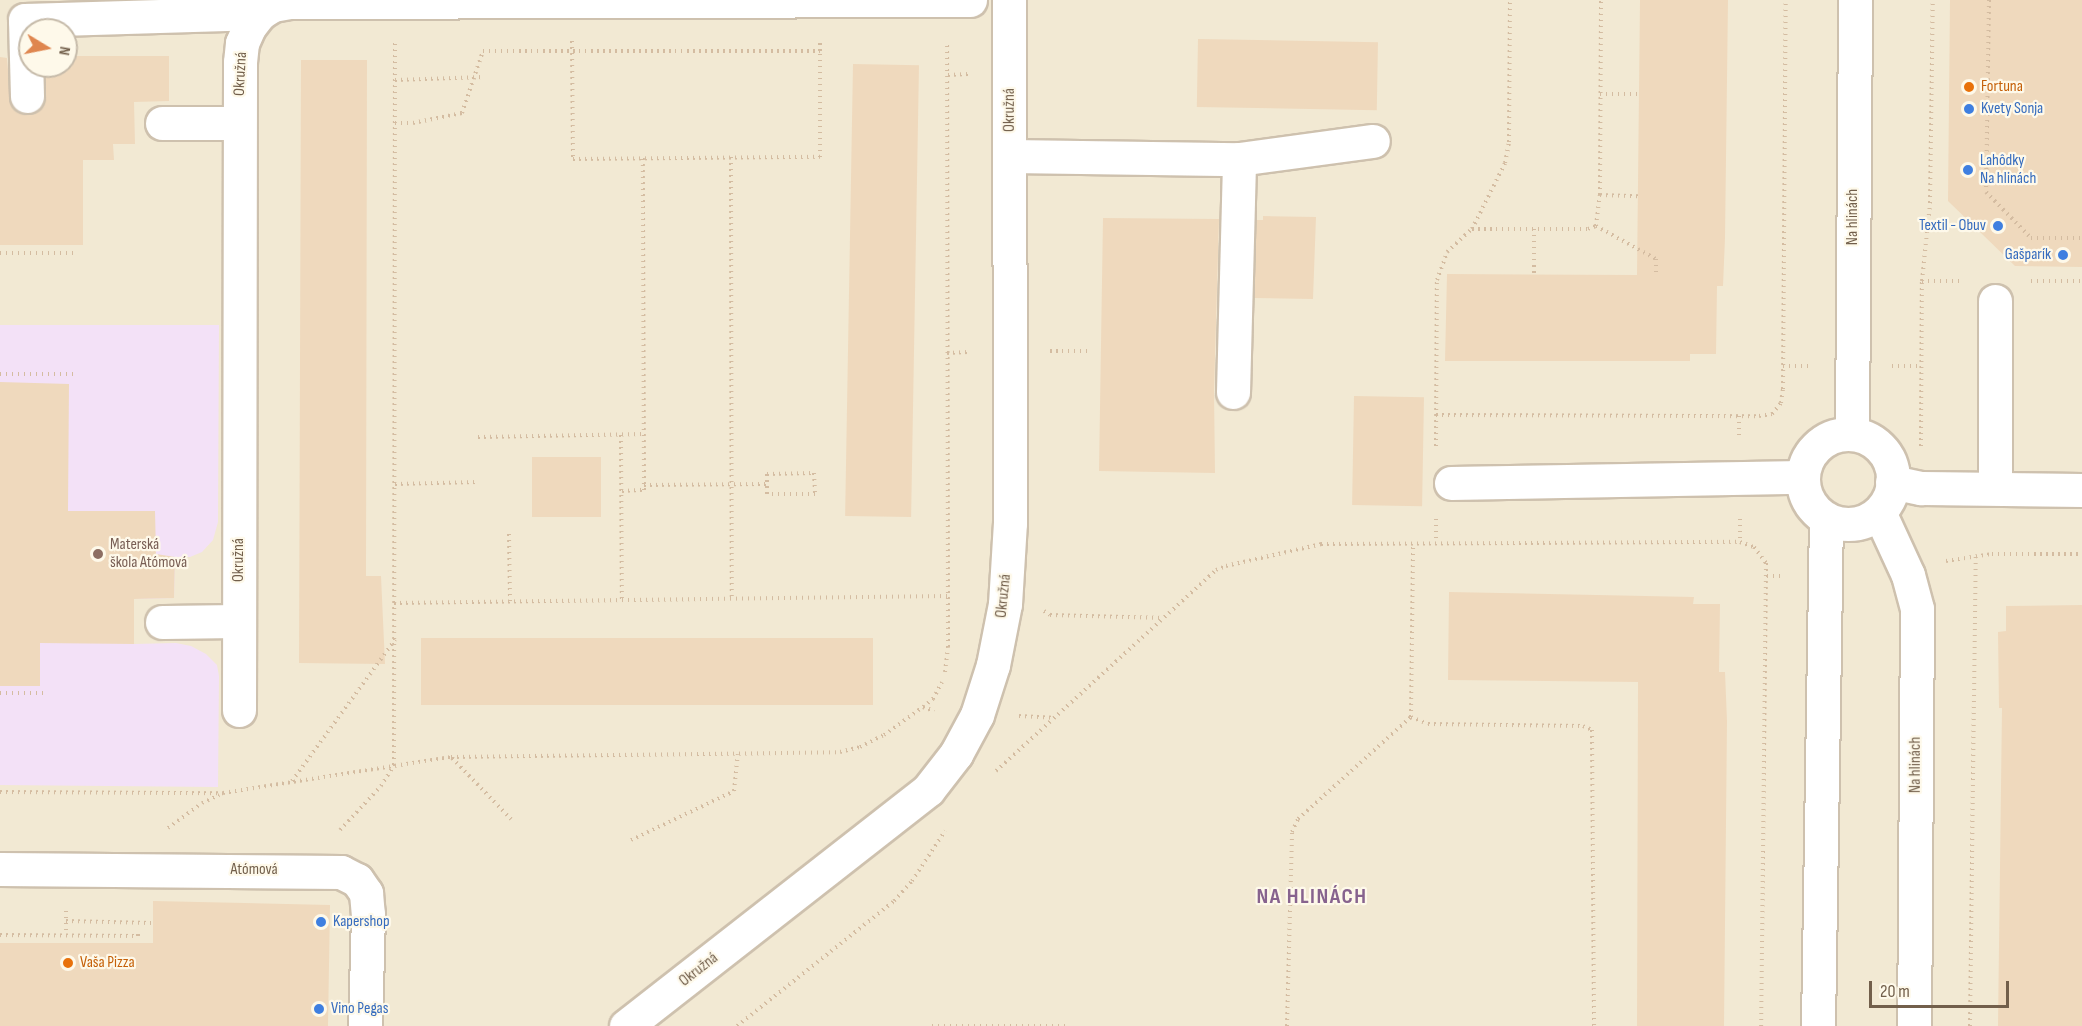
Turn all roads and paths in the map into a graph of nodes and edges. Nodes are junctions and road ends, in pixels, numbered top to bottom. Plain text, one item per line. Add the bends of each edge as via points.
1 (970, 0) edge
2 (1009, 0) edge
3 (1510, 0) edge
4 (1601, 0) edge
5 (1786, 0) edge
6 (1855, 0) edge
7 (1933, 0) edge
8 (1989, 0) edge
9 (395, 1) edge
10 (260, 13) junction
11 (820, 32) dead end
12 (944, 34) dead end
13 (572, 51) junction
14 (820, 51) junction
15 (474, 77) junction
16 (483, 78) dead end
17 (395, 80) junction
18 (1600, 94) junction
19 (1639, 94) dead end
20 (27, 96) dead end
21 (162, 123) dead end
22 (239, 123) junction
23 (395, 123) junction
24 (1373, 141) dead end
25 (1010, 156) junction
26 (731, 157) junction
27 (643, 158) junction
28 (1239, 159) junction
29 (1600, 195) junction
30 (1638, 196) dead end
31 (1596, 226) junction
32 (1472, 229) junction
33 (1534, 229) junction
34 (2082, 238) edge
35 (0, 253) edge
36 (78, 253) dead end
37 (1534, 274) dead end
38 (1656, 276) dead end
39 (1995, 301) dead end
40 (1040, 351) dead end
41 (1089, 351) dead end
42 (0, 374) edge
43 (78, 374) dead end
44 (1233, 392) dead end
45 (643, 434) junction
46 (1852, 434) junction
47 (621, 435) junction
48 (478, 437) dead end
49 (1802, 477) junction
50 (477, 482) dead end
51 (1892, 482) junction
52 (1451, 483) dead end
53 (395, 484) junction
54 (732, 484) junction
55 (767, 484) junction
56 (644, 485) junction
57 (1941, 487) junction
58 (1995, 488) junction
59 (2082, 490) edge
60 (622, 491) junction
61 (1879, 512) junction
62 (1826, 519) junction
63 (509, 534) dead end
64 (1413, 543) junction
65 (1976, 555) dead end
66 (946, 596) junction
67 (732, 598) junction
68 (622, 600) junction
69 (510, 601) junction
70 (1041, 601) dead end
71 (394, 603) junction
72 (1164, 618) junction
73 (239, 621) junction
74 (162, 622) dead end
75 (394, 640) junction
76 (0, 693) edge
77 (47, 693) dead end
78 (923, 707) dead end
79 (239, 710) dead end
80 (1412, 717) junction
81 (817, 753) dead end
82 (738, 754) junction
83 (451, 757) junction
84 (394, 765) junction
85 (989, 777) dead end
86 (292, 782) junction
87 (0, 792) edge
88 (511, 819) dead end
89 (948, 827) dead end
90 (631, 840) dead end
91 (0, 870) edge
92 (319, 870) junction
93 (65, 903) dead end
94 (66, 921) junction
95 (151, 923) dead end
96 (138, 930) dead end
97 (66, 934) junction
98 (0, 935) edge
99 (365, 1026) edge
100 (626, 1026) edge
101 (737, 1026) edge
102 (932, 1026) edge
103 (1068, 1026) edge
104 (1287, 1026) edge
105 (1594, 1026) edge
106 (1761, 1026) edge
107 (1818, 1026) edge
108 (1914, 1026) edge
109 (1970, 1026) edge

1 - 9 street
2 - 25 street, Okružná
3 - 32 path via 1509,142 1494,188
4 - 18 path
5 - 32 path via 1783,389 1772,414 1436,416 1437,280 1447,252
6 - 46 street, Na hlinách
7 - 57 path via 1930,203 1922,281 1919,434 1924,451 1935,457
8 - 34 path via 1986,192 2031,238
9 - 10 street via 290,2 273,5
9 - 17 path
10 - 20 street via 25,20
10 - 22 street, Okružná via 242,44
11 - 14 path
12 - 66 path via 948,69
13 - 14 path
13 - 15 path via 483,51
13 - 27 path via 573,159
14 - 26 path via 820,157
15 - 16 path
15 - 17 path
15 - 23 path via 462,113
17 - 23 path
18 - 19 path
18 - 29 path
21 - 22 street
22 - 73 street, Okružná
23 - 53 path
24 - 28 street
25 - 28 street
25 - 100 street, Okružná via 1009,534 1005,604 993,665 977,715 956,754 928,790
26 - 27 path
26 - 54 path
27 - 45 path
28 - 44 street
29 - 30 path
29 - 31 path
31 - 33 path via 1588,230
31 - 38 path via 1656,259
32 - 33 path
33 - 37 path
35 - 36 path
39 - 58 street
40 - 41 path
42 - 43 path
45 - 47 path
45 - 56 path
46 - 49 street via 1831,437 1816,447
46 - 51 street via 1880,447 1890,461
47 - 48 path
47 - 60 path
49 - 52 street
49 - 62 street via 1805,494
50 - 53 path
51 - 57 street via 1921,488
51 - 61 street via 1890,497
53 - 71 path
54 - 55 path
54 - 56 path
54 - 67 path
55 - 55 path via 766,474 814,473 815,494 767,494
56 - 60 path via 644,490
57 - 58 street
58 - 59 street
60 - 68 path
61 - 62 street via 1862,522 1844,524
61 - 108 street, Na hlinách via 1908,575 1917,609
62 - 107 street
63 - 69 path
64 - 72 path via 1321,543 1226,566 1216,570
64 - 80 path
64 - 106 path via 1740,542 1762,555 1767,576
65 - 109 path
66 - 67 path
66 - 78 path via 945,670 933,699
67 - 68 path
68 - 69 path
69 - 71 path
70 - 72 path via 1042,610 1050,615
71 - 75 path
72 - 85 path
73 - 74 street
73 - 79 street, Okružná
75 - 84 path
75 - 86 path
76 - 77 path
80 - 104 path via 1298,819 1292,832
80 - 105 path via 1428,724 1583,726 1592,730
81 - 82 path
82 - 83 path
82 - 90 path via 734,790
83 - 84 path
83 - 88 path
84 - 86 path
84 - 92 path via 381,786 328,843 320,855
86 - 87 path via 223,793
89 - 101 path via 894,901
91 - 92 street, Atómová
92 - 99 street, Atómová via 341,872 357,880 366,893
93 - 94 path
94 - 95 path
94 - 97 path
96 - 97 path via 138,936
97 - 98 path
102 - 103 path

